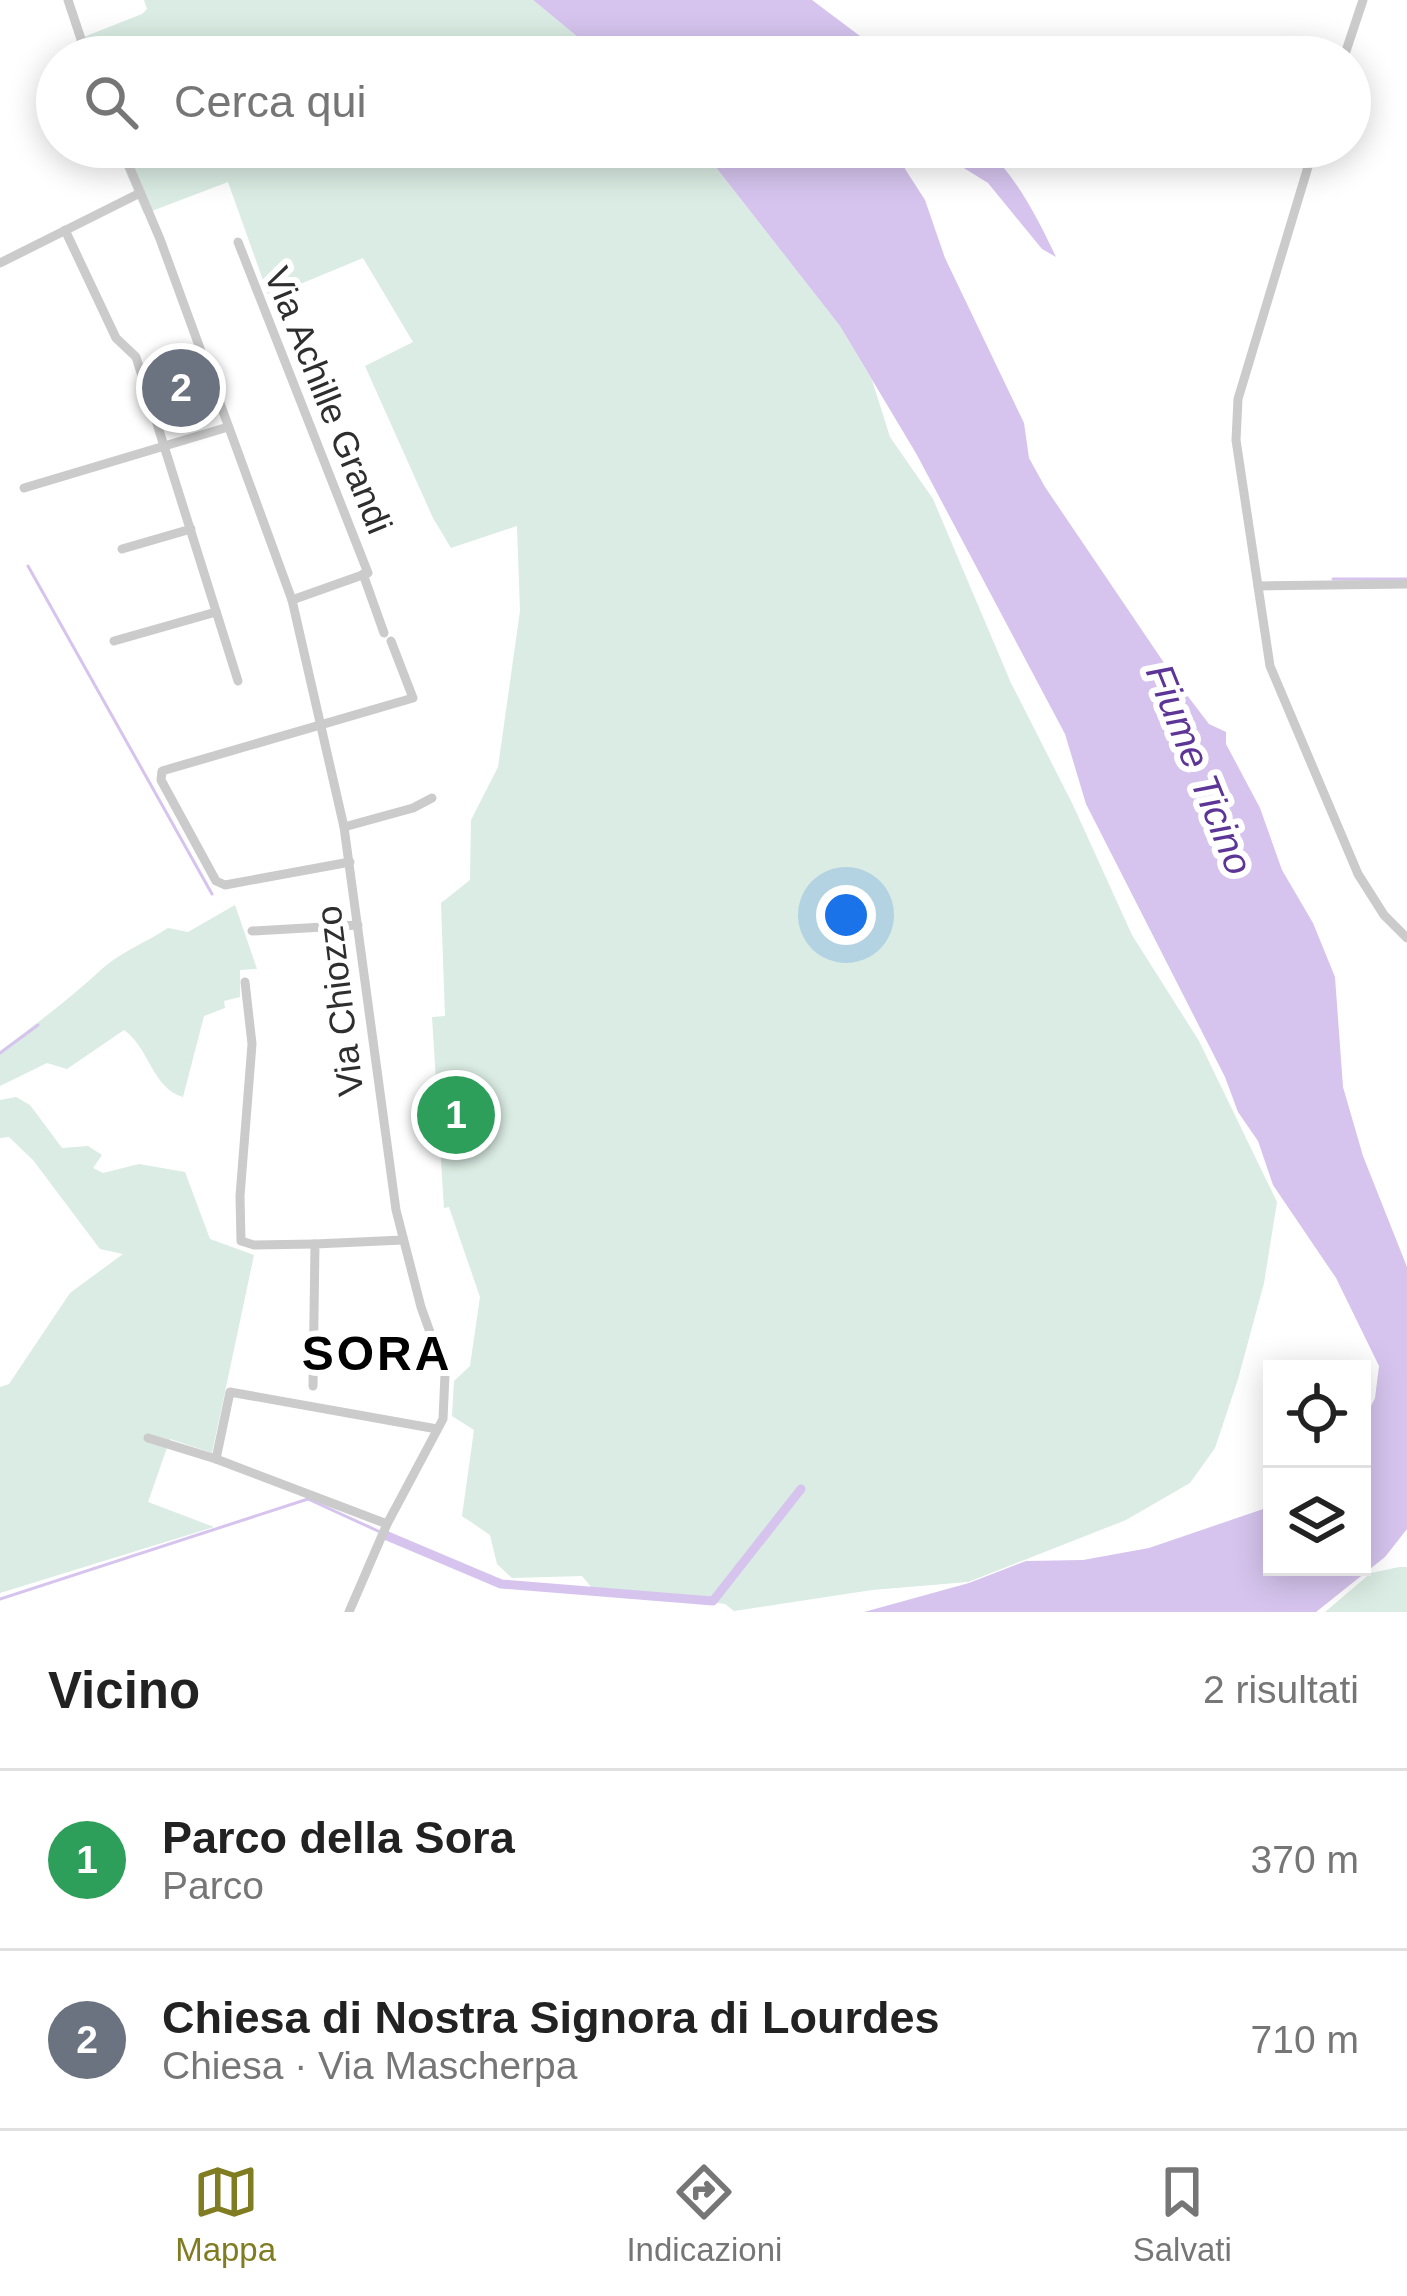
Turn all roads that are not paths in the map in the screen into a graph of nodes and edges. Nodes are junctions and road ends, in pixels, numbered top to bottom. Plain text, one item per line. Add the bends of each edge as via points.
1 (68, 0) edge
2 (1363, 0) edge
3 (80, 36) edge
4 (1351, 36) edge
5 (129, 168) edge
6 (1308, 168) edge
7 (140, 194) junction
8 (65, 230) junction
9 (238, 242) dead end
10 (0, 263) edge
11 (228, 427) junction
12 (166, 446) junction
13 (24, 488) dead end
14 (191, 529) junction
15 (122, 549) dead end
16 (364, 574) junction
17 (1407, 584) edge
18 (1258, 586) junction
19 (292, 599) junction
20 (216, 612) junction
21 (114, 641) dead end
22 (238, 681) dead end
23 (318, 724) junction
24 (432, 798) dead end
25 (344, 827) junction
26 (350, 862) junction
27 (358, 925) junction
28 (252, 931) dead end
29 (1407, 938) edge
30 (244, 982) dead end
31 (403, 1240) junction
32 (315, 1244) junction
33 (314, 1386) dead end
34 (437, 1429) junction
35 (148, 1438) dead end
36 (216, 1459) junction
37 (387, 1524) junction
38 (349, 1612) edge

1 - 3 street
2 - 4 street
5 - 7 street, Via Chiozzo
6 - 18 street via 1235,419
7 - 8 street
7 - 11 street, Via Chiozzo
8 - 10 street
8 - 12 street via 116,338 136,358
9 - 16 street, Via Achille Grandi
11 - 12 street
11 - 19 street, Via Chiozzo
12 - 13 street
12 - 14 street
14 - 15 street
14 - 20 street
16 - 19 street, Via Achille Grandi
16 - 23 street, Via Achille Grandi via 412,698
17 - 18 street
18 - 29 street via 1270,666 1293,725 1371,898
19 - 23 street, Via Chiozzo
20 - 21 street
20 - 22 street
23 - 25 street, Via Chiozzo
23 - 26 street via 174,766 161,779 225,885
24 - 25 street
25 - 26 street, Via Chiozzo
26 - 27 street, Via Chiozzo
27 - 28 street
27 - 31 street, Via Chiozzo
30 - 32 street via 252,1044 242,1241
31 - 32 street
31 - 34 street, Via Chiozzo via 445,1374
32 - 33 street
34 - 36 street via 230,1392
34 - 37 street
35 - 36 street
36 - 37 street
37 - 38 street

